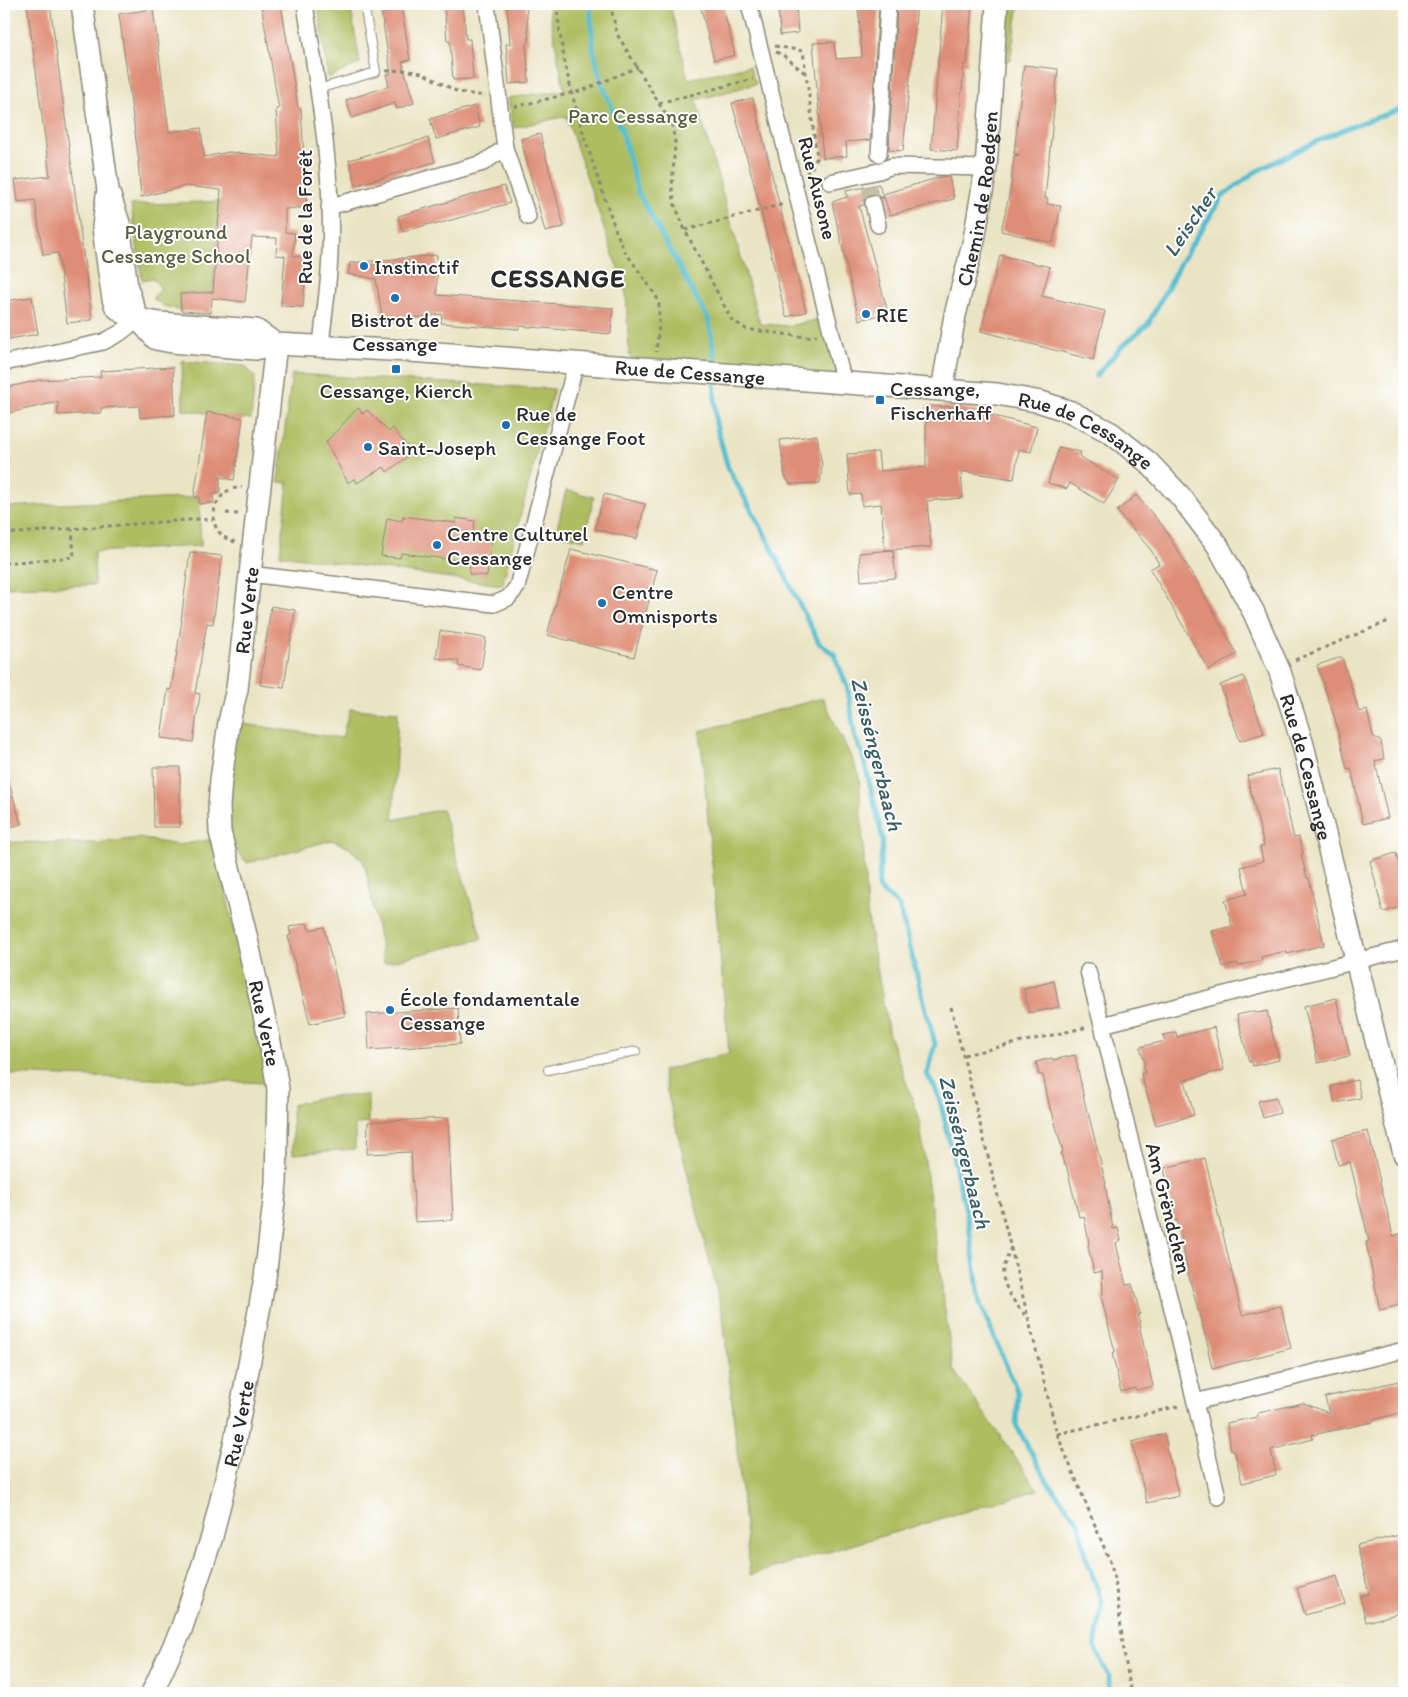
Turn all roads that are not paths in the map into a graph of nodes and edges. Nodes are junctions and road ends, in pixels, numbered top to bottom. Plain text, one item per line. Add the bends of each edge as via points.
1 (82, 4) edge
2 (305, 4) edge
3 (364, 4) edge
4 (487, 4) edge
5 (749, 4) edge
6 (888, 4) edge
7 (997, 4) edge
8 (318, 89) junction
9 (505, 148) junction
10 (879, 154) dead end
11 (986, 168) junction
12 (830, 182) dead end
13 (872, 203) tunnel mouth
14 (329, 207) junction
15 (528, 217) dead end
16 (878, 225) dead end
17 (138, 319) junction
18 (276, 344) junction
19 (321, 345) junction
20 (4, 363) edge
21 (576, 363) junction
22 (844, 383) junction
23 (942, 390) junction
24 (250, 574) junction
25 (1404, 949) edge
26 (1356, 961) junction
27 (1088, 971) dead end
28 (1102, 1025) junction
29 (636, 1051) dead end
30 (548, 1070) dead end
31 (1404, 1154) edge
32 (1404, 1350) edge
33 (1195, 1402) junction
34 (1218, 1497) dead end
35 (152, 1693) edge

1 - 17 main road via 108,190 119,223 127,288
2 - 8 street, Rue de la Forêt
3 - 8 lane via 376,72
4 - 9 street
5 - 22 street, Rue Ausone
6 - 10 street
7 - 11 main road, Chemin de Roedgen
8 - 14 street, Rue de la Forêt
9 - 14 street via 482,163
9 - 15 street
11 - 12 street via 892,166 867,181
11 - 23 main road, Chemin de Roedgen
13 - 16 street
14 - 19 street, Rue de la Forêt via 330,254
17 - 18 main road via 256,330
17 - 20 street via 103,342
18 - 19 main road, Rue de Cessange
18 - 24 main road, Rue Verte
19 - 21 main road, Rue de Cessange
21 - 22 main road, Rue de Cessange
21 - 24 street via 517,587 508,598 494,604
22 - 23 main road, Rue de Cessange
23 - 26 main road, Rue de Cessange via 1015,396 1071,412 1111,433 1149,463 1181,497 1218,546 1254,613 1278,668 1303,745
24 - 35 main road, Rue Verte via 237,689 221,780 220,832 261,1000 278,1089 276,1184 265,1278 235,1441 212,1537 181,1630
25 - 26 street
26 - 28 street
26 - 31 main road, Rue de Cessange
27 - 28 street, Am Grëndchen
28 - 33 street, Am Grëndchen
29 - 30 lane
32 - 33 street
33 - 34 street, Am Grëndchen

